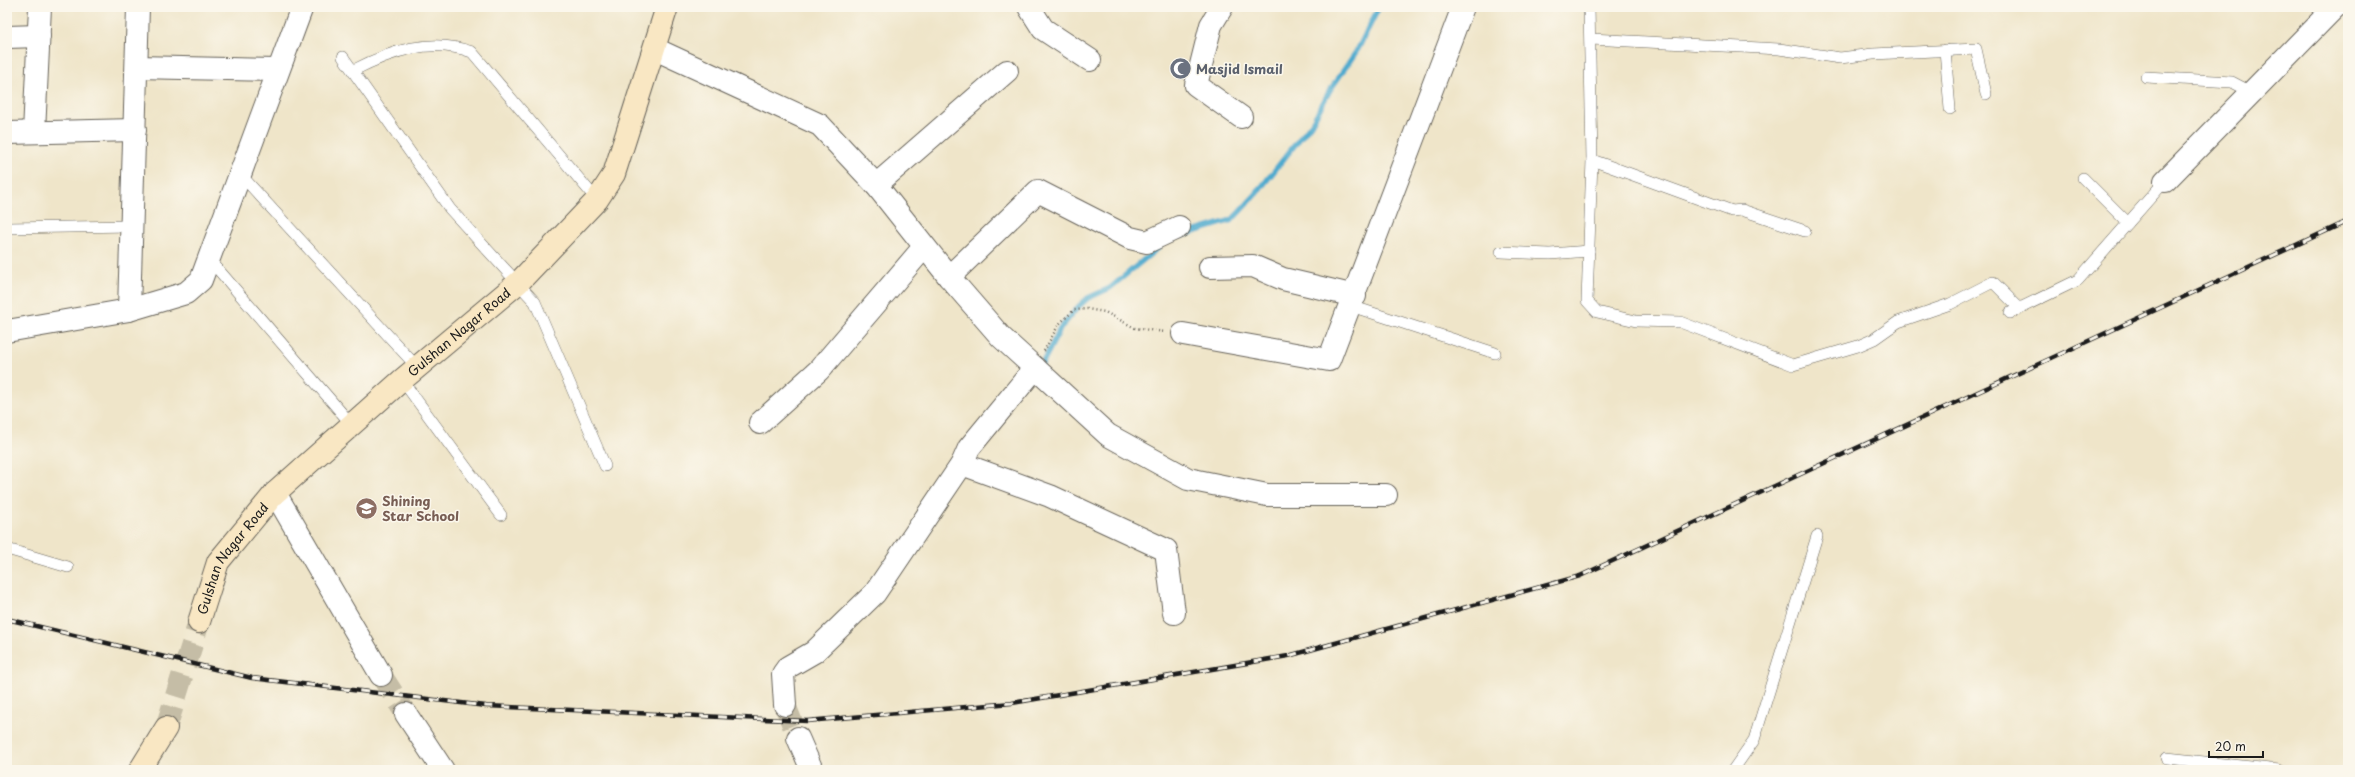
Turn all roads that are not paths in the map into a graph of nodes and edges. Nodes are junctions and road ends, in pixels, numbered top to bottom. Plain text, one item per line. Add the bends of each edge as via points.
1 (40, 7) edge
2 (138, 7) edge
3 (302, 7) edge
4 (667, 7) edge
5 (1029, 7) edge
6 (1222, 7) edge
7 (1463, 7) edge
8 (1589, 7) edge
9 (2335, 7) edge
10 (39, 36) junction
11 (7, 37) edge
12 (1591, 39) junction
13 (655, 49) junction
14 (1945, 50) junction
15 (344, 57) dead end
16 (1090, 60) dead end
17 (136, 67) junction
18 (278, 70) junction
19 (354, 70) junction
20 (1007, 71) dead end
21 (2146, 77) dead end
22 (2251, 92) junction
23 (1986, 94) dead end
24 (1950, 109) dead end
25 (1241, 117) dead end
26 (134, 130) junction
27 (34, 132) junction
28 (7, 133) edge
29 (1592, 160) junction
30 (240, 174) junction
31 (2083, 178) dead end
32 (2165, 182) joint
33 (876, 185) junction
34 (597, 200) junction
35 (2128, 223) junction
36 (132, 226) junction
37 (1179, 227) dead end
38 (7, 228) edge
39 (1805, 231) dead end
40 (924, 247) junction
41 (1589, 251) junction
42 (1501, 252) dead end
43 (210, 260) junction
44 (1210, 267) dead end
45 (949, 278) junction
46 (519, 282) junction
47 (1353, 301) junction
48 (130, 310) junction
49 (7, 331) edge
50 (1183, 334) road end
51 (1495, 353) dead end
52 (1035, 368) junction
53 (409, 374) junction
54 (760, 423) dead end
55 (352, 424) junction
56 (962, 464) junction
57 (605, 466) dead end
58 (275, 493) junction
59 (1386, 495) dead end
60 (501, 515) dead end
61 (1817, 536) dead end
62 (7, 549) edge
63 (68, 567) dead end
64 (1174, 612) dead end
65 (199, 622) tunnel mouth
66 (381, 675) tunnel mouth
67 (786, 705) tunnel mouth
68 (406, 714) tunnel mouth
69 (166, 728) tunnel mouth
70 (798, 738) tunnel mouth
71 (2166, 758) dead end
72 (140, 770) edge
73 (443, 770) edge
74 (812, 770) edge
75 (1734, 770) edge
76 (2280, 770) edge

1 - 10 street
2 - 17 street
3 - 18 street
4 - 13 street, Gulshan Nagar Road
5 - 16 street via 1043,28
6 - 25 street via 1211,25 1196,85
7 - 47 street
8 - 12 lane
9 - 22 street
10 - 11 street
10 - 27 street
12 - 14 lane via 1780,49 1840,58
12 - 29 lane
13 - 33 street via 820,125
13 - 34 street, Gulshan Nagar Road via 614,174
14 - 23 lane via 1976,49
14 - 24 lane
15 - 19 lane
17 - 18 street
17 - 26 street
18 - 30 street
19 - 34 lane via 381,57 422,46 453,45 472,52
19 - 46 lane via 450,209
20 - 33 street
21 - 22 lane via 2232,82
22 - 32 street
26 - 27 street
26 - 36 street
27 - 28 street
29 - 39 lane via 1732,211 1742,210
29 - 41 lane
30 - 43 street
30 - 53 lane
31 - 35 lane
32 - 35 lane
33 - 40 street
34 - 46 street, Gulshan Nagar Road
35 - 41 lane via 2078,280 2015,311 1993,282 1950,304 1898,322 1874,339 1858,346 1792,365 1680,322 1636,321 1597,312 1587,301
36 - 38 lane
36 - 48 street
37 - 45 street via 1147,242 1130,238 1038,191
40 - 45 street
40 - 54 street via 819,370
41 - 42 lane via 1550,254
43 - 48 street via 201,280 186,293
43 - 55 lane
44 - 47 street via 1253,266 1283,279
45 - 52 street via 1001,337
46 - 53 street, Gulshan Nagar Road
46 - 57 lane via 535,302
47 - 50 street via 1329,360
47 - 51 lane
48 - 49 street
52 - 56 street via 968,448
52 - 59 street via 1108,435 1188,479 1267,494
53 - 55 street, Gulshan Nagar Road
53 - 60 lane
55 - 58 street, Gulshan Nagar Road
56 - 64 street via 1050,496 1166,550
56 - 67 street via 875,594 814,652 788,667 783,674
58 - 65 street, Gulshan Nagar Road via 218,562
58 - 66 street
61 - 75 lane via 1754,740
62 - 63 lane
68 - 73 street
69 - 72 street
70 - 74 street
71 - 76 lane

